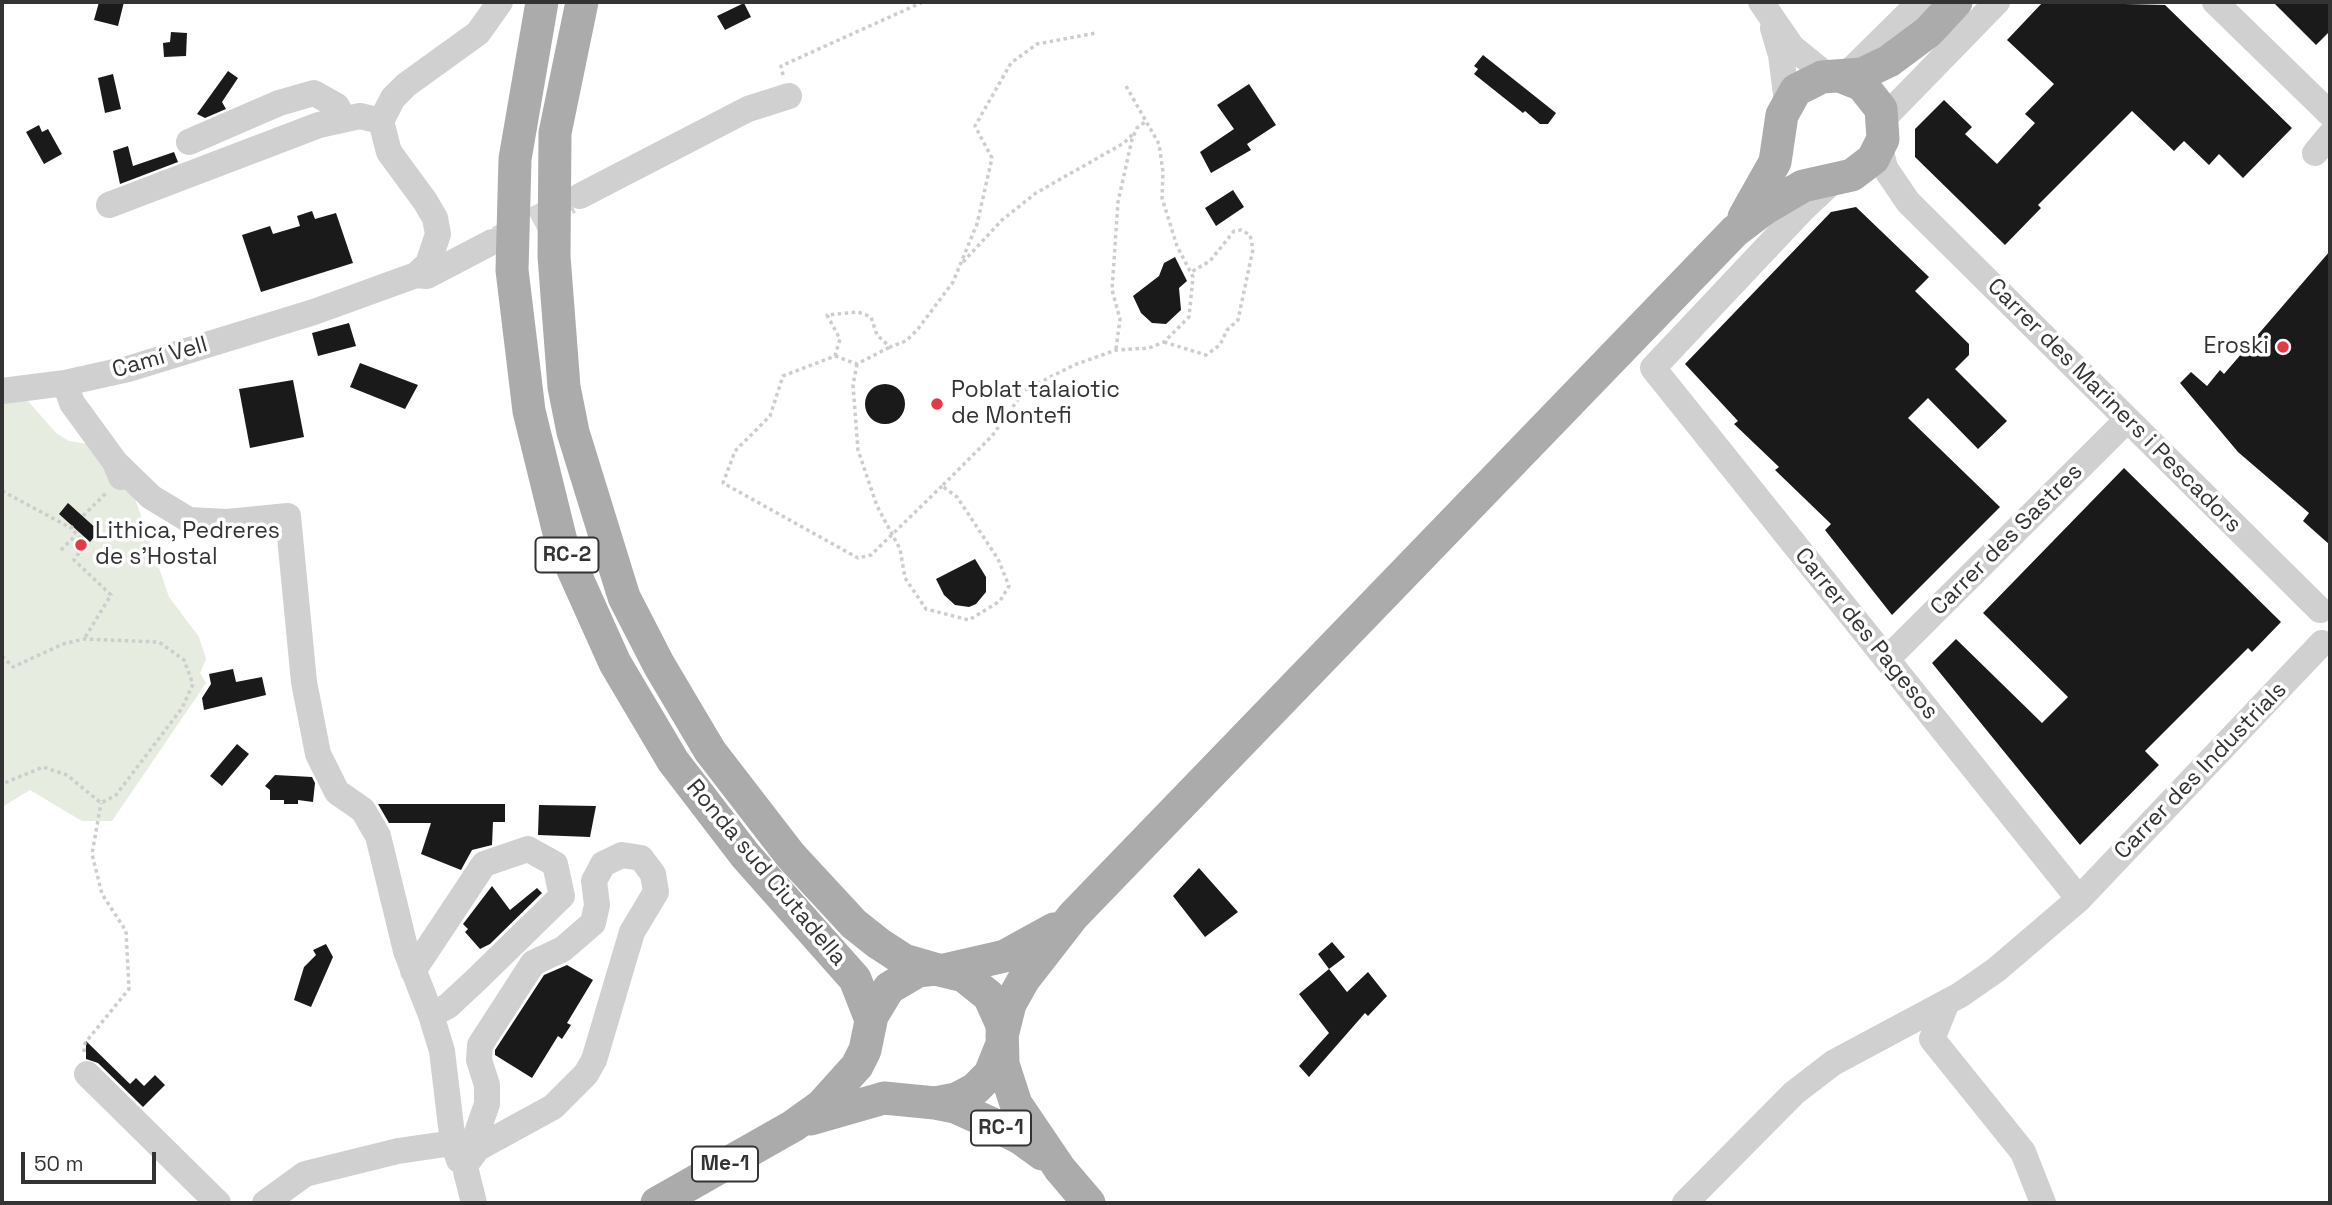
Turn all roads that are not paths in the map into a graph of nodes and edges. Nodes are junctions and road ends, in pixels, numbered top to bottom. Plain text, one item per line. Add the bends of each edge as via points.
1 (500, 2) edge
2 (542, 2) edge
3 (582, 2) edge
4 (1956, 2) edge
5 (1997, 2) edge
6 (2215, 2) edge
7 (1764, 9) edge
8 (1924, 17) edge
9 (1839, 77) junction
10 (789, 96) road end
11 (2330, 114) edge
12 (1784, 116) junction
13 (343, 118) junction
14 (381, 121) junction
15 (1882, 134) junction
16 (189, 142) dead end
17 (1839, 178) junction
18 (580, 195) tunnel mouth
19 (1908, 202) junction
20 (109, 205) dead end
21 (1735, 231) junction
22 (492, 242) tunnel mouth
23 (416, 275) junction
24 (65, 383) junction
25 (2, 391) edge
26 (2127, 420) junction
27 (2325, 607) edge
28 (2326, 646) edge
29 (1887, 659) junction
30 (2079, 899) junction
31 (1073, 916) junction
32 (940, 969) junction
33 (413, 971) junction
34 (1947, 1002) junction
35 (431, 1015) junction
36 (870, 1027) junction
37 (1002, 1040) junction
38 (87, 1073) road end
39 (926, 1101) junction
40 (793, 1125) junction
41 (1059, 1169) junction
42 (465, 1173) edge
43 (218, 1203) edge
44 (265, 1203) edge
45 (657, 1203) edge
46 (1089, 1203) edge
47 (1685, 1203) edge
48 (2043, 1203) edge

1 - 14 street via 478,33 400,91
2 - 36 main road, Ronda sud Ciutadella / RC-2 via 515,159 512,270 529,411 562,545 614,663 673,761 745,855 855,979
3 - 32 main road, Ronda sud Ciutadella / RC-2 via 555,133 554,256 564,387 573,432 624,597 709,751 791,856 854,924 878,943 904,960
4 - 8 main road, Me-1
5 - 15 street
6 - 11 street
7 - 9 street via 1779,32 1812,65
7 - 12 street via 1781,55
8 - 9 main road, Me-1 via 1889,61 1863,74
8 - 15 main road, Me-1 via 1900,73
9 - 12 main road, Me-1 via 1808,82
9 - 15 main road via 1870,92
10 - 18 street via 748,109
12 - 17 main road via 1786,151 1799,168
12 - 21 main road, Me-1 via 1779,151 1769,175
13 - 14 street
13 - 16 street via 337,106 314,93
13 - 20 street
14 - 23 street via 389,152 435,218 438,234 433,253
15 - 17 main road, Me-1 via 1864,169
15 - 19 street, Carrer des Mariners i Pescadors via 1885,168
17 - 19 street, Carrer des Mariners i Pescadors via 1878,184
17 - 21 main road, Me-1 via 1803,186
17 - 29 street, Carrer des Pagesos via 1802,209 1653,368
19 - 26 street, Carrer des Mariners i Pescadors
21 - 31 main road, Me-1
22 - 23 street, Camí Vell via 426,276
23 - 24 street, Camí Vell via 314,312 128,369
24 - 25 street, Camí Vell
24 - 33 street via 72,403 118,470 189,520 227,522 288,516 304,682 318,754 337,792 363,810 378,836
26 - 27 street, Carrer des Mariners i Pescadors
26 - 29 street, Carrer des Sastres
27 - 28 street via 2314,624
28 - 30 street, Carrer des Industrials
29 - 30 street, Carrer des Pagesos
30 - 34 street, Carrer des Industrials via 1996,970
31 - 32 main road, Me-1 via 1004,956
31 - 37 main road, Me-1 via 1024,979 1010,1004
32 - 36 main road, Me-1 via 918,971 889,988
32 - 37 main road via 964,976 989,996 999,1015
33 - 35 street
33 - 35 street via 484,864 528,849 555,864 562,896 448,1006
34 - 47 street, Carrer des Industrials via 1833,1063 1794,1093
34 - 48 street via 1932,1039 2024,1152
35 - 42 street
36 - 39 main road via 872,1055 881,1075 897,1091
36 - 40 main road, Me-1 via 857,1066 821,1105
37 - 39 main road, Me-1 via 996,1065 984,1082 956,1100
37 - 41 main road, RC-1 via 1003,1064 1016,1104
38 - 43 street
39 - 40 main road, Me-1 via 884,1098
39 - 41 main road, RC-1 via 973,1115 1020,1138
40 - 45 main road, Me-1
41 - 46 main road, RC-1
42 - 42 street via 487,1104 480,1045 533,963 563,950 593,923 597,905 594,881 603,864 622,855 640,858 653,874 656,892 632,932 594,1060 553,1107 478,1148
42 - 44 street via 398,1151 305,1174

